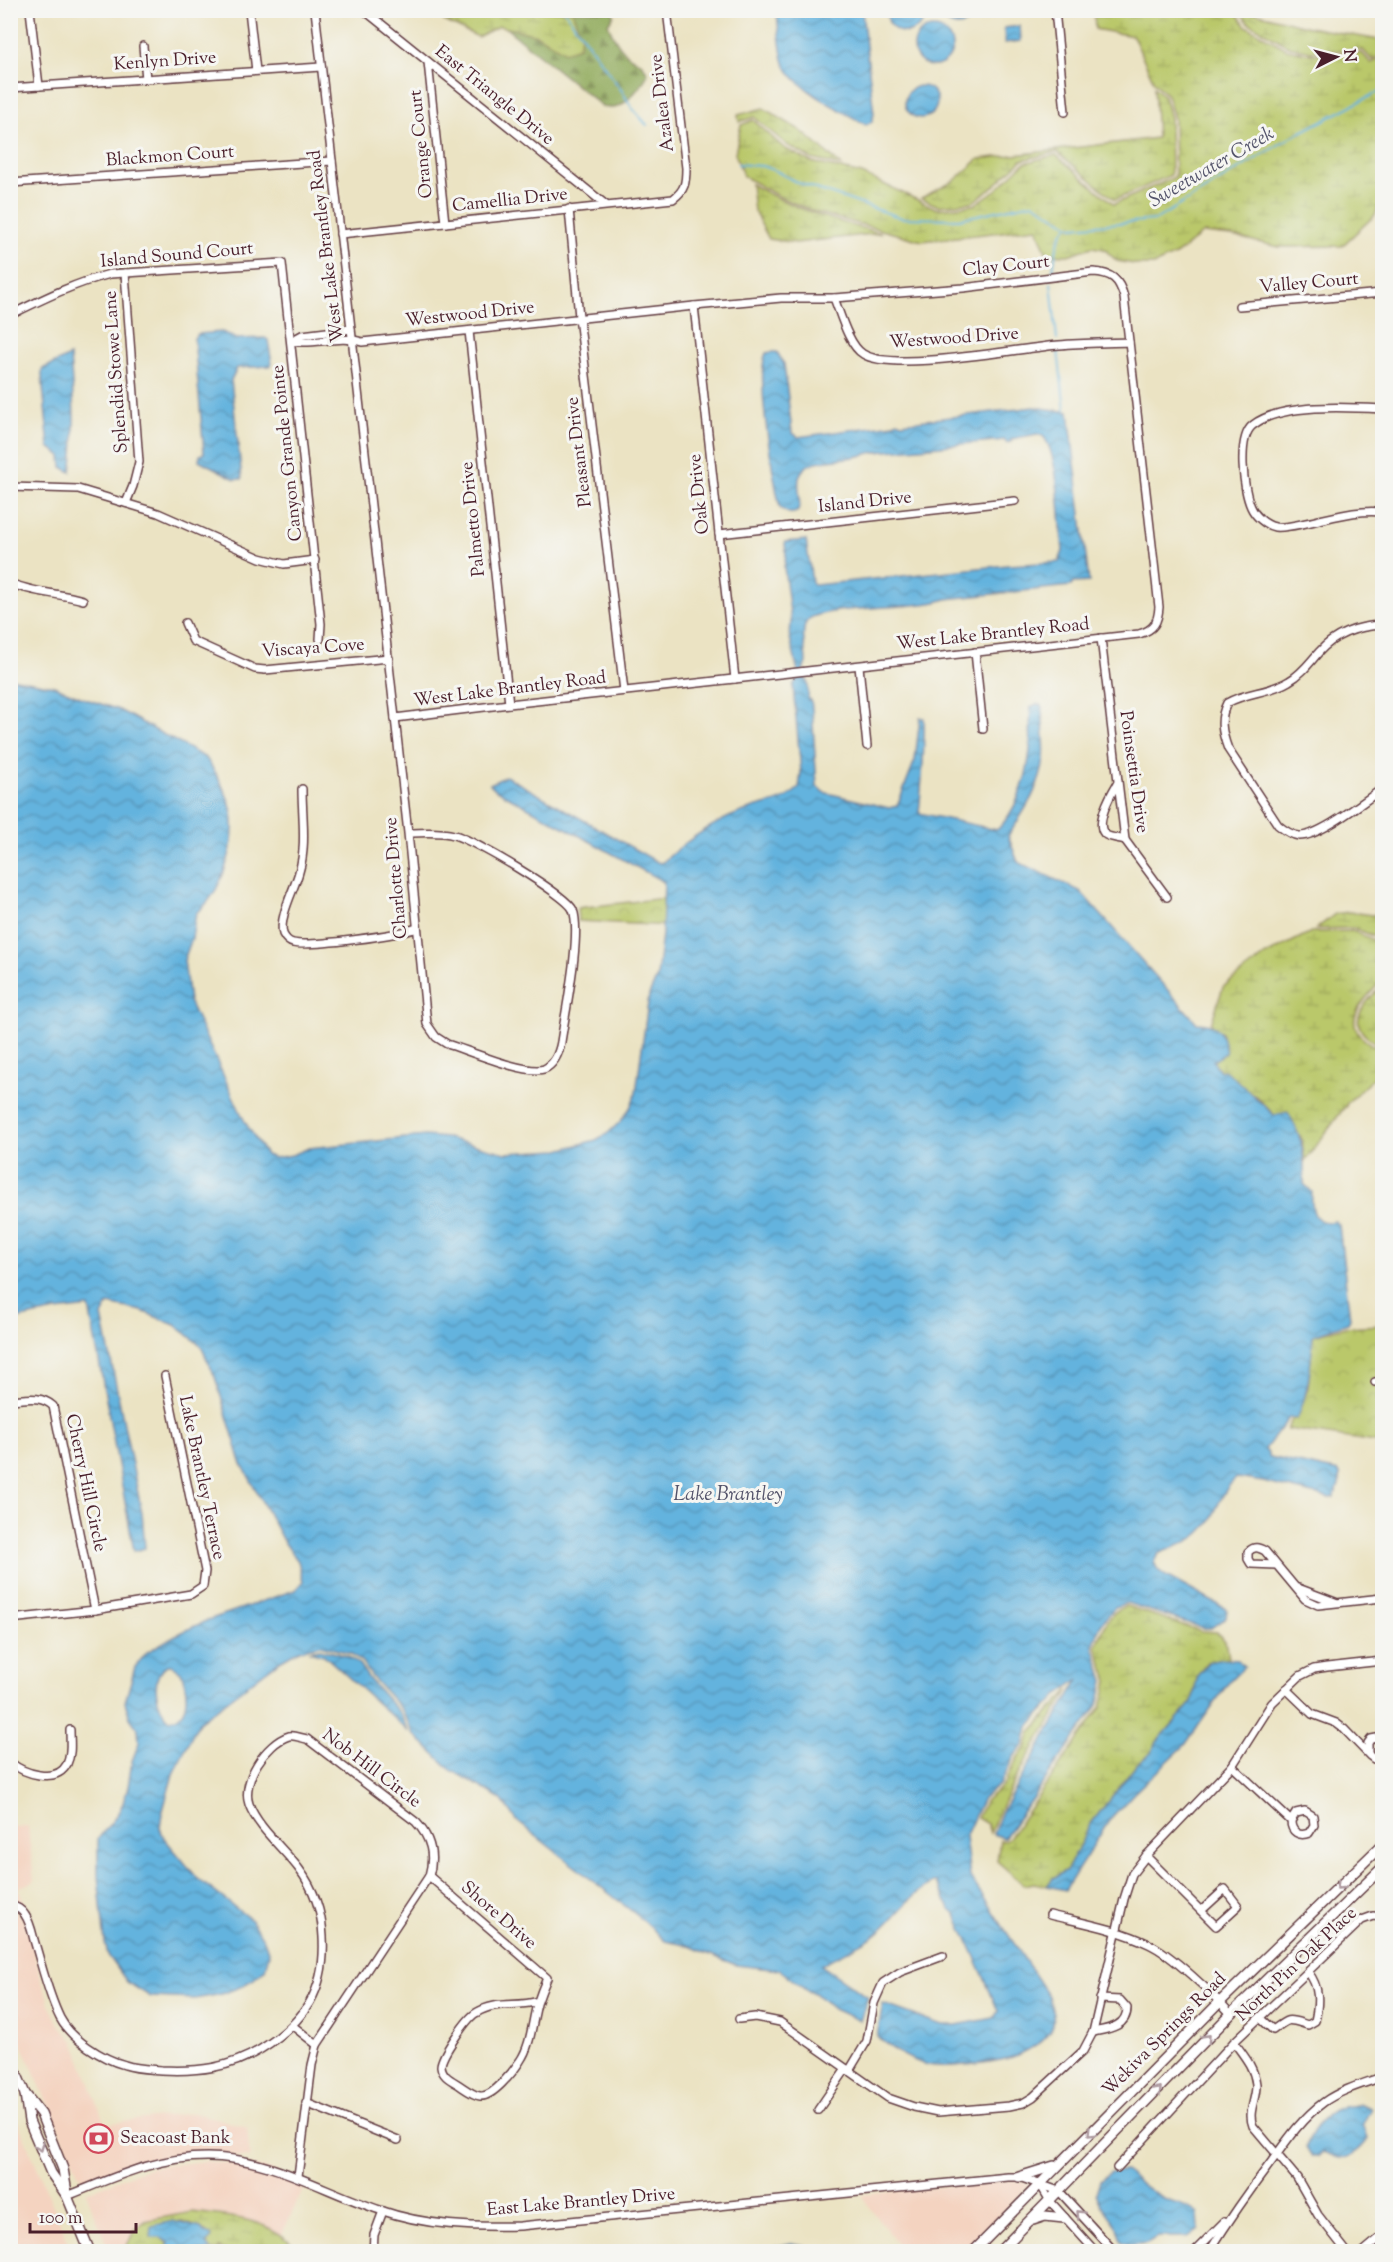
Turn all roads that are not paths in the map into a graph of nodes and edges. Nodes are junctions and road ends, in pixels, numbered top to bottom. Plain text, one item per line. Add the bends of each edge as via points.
1 (30, 10) edge
2 (249, 10) edge
3 (315, 10) edge
4 (364, 10) edge
5 (668, 10) edge
6 (1055, 10) edge
7 (142, 46) dead end
8 (428, 62) junction
9 (321, 67) junction
10 (256, 71) junction
11 (146, 78) junction
12 (39, 86) junction
13 (10, 88) edge
14 (1065, 112) dead end
15 (332, 161) junction
16 (10, 183) edge
17 (682, 192) joint
18 (606, 205) junction
19 (568, 209) junction
20 (445, 223) junction
21 (340, 234) junction
22 (282, 263) joint
23 (125, 273) junction
24 (1383, 293) edge
25 (834, 298) junction
26 (694, 306) junction
27 (1239, 306) dead end
28 (10, 315) edge
29 (579, 317) junction
30 (351, 329) junction
31 (469, 331) junction
32 (353, 339) junction
33 (291, 341) junction
34 (1128, 342) junction
35 (1383, 409) edge
36 (10, 487) edge
37 (1015, 501) dead end
38 (126, 503) junction
39 (1383, 512) edge
40 (719, 534) junction
41 (315, 560) junction
42 (10, 583) edge
43 (83, 600) dead end
44 (185, 623) dead end
45 (1383, 625) edge
46 (1101, 638) junction
47 (320, 639) dead end
48 (975, 652) junction
49 (389, 658) junction
50 (859, 666) junction
51 (735, 678) junction
52 (624, 692) junction
53 (509, 704) junction
54 (395, 718) junction
55 (983, 729) dead end
56 (867, 746) dead end
57 (1117, 783) junction
58 (302, 789) dead end
59 (1383, 789) edge
60 (408, 833) junction
61 (1125, 840) junction
62 (1167, 897) dead end
63 (417, 928) junction
64 (165, 1376) dead end
65 (10, 1400) edge
66 (1276, 1565) dead end
67 (1383, 1598) edge
68 (95, 1610) junction
69 (10, 1619) edge
70 (1383, 1661) edge
71 (1286, 1689) junction
72 (70, 1730) dead end
73 (1383, 1737) edge
74 (1368, 1752) junction
75 (1383, 1760) edge
76 (10, 1762) edge
77 (1232, 1766) junction
78 (1291, 1821) dead end
79 (1383, 1845) edge
80 (1146, 1856) junction
81 (1383, 1868) edge
82 (429, 1876) junction
83 (10, 1905) edge
84 (1201, 1911) junction
85 (1050, 1915) dead end
86 (1383, 1917) edge
87 (1117, 1932) junction
88 (943, 1956) dead end
89 (1308, 1972) junction
90 (1100, 2000) junction
91 (538, 2001) junction
92 (1220, 2002) junction
93 (1231, 2014) junction
94 (739, 2019) dead end
95 (1261, 2019) junction
96 (292, 2026) junction
97 (1093, 2032) junction
98 (1234, 2042) junction
99 (317, 2045) junction
100 (10, 2058) edge
101 (848, 2070) junction
102 (1383, 2077) edge
103 (306, 2103) junction
104 (818, 2110) dead end
105 (398, 2140) dead end
106 (1276, 2155) junction
107 (1062, 2163) junction
108 (1117, 2168) dead end
109 (297, 2176) junction
110 (1019, 2177) junction
111 (1040, 2184) junction
112 (1059, 2192) junction
113 (67, 2196) junction
114 (1050, 2201) junction
115 (382, 2211) junction
116 (1234, 2212) junction
117 (1065, 2218) junction
118 (1031, 2220) junction
119 (1383, 2236) edge
120 (90, 2252) edge
121 (373, 2252) edge
122 (973, 2252) edge
123 (999, 2252) edge
124 (1096, 2252) edge
125 (1115, 2252) edge
126 (1194, 2252) edge
127 (1209, 2252) edge
128 (1347, 2252) edge
129 (1363, 2252) edge

1 - 12 street
2 - 10 street
3 - 9 street, West Lake Brantley Road
4 - 8 street, East Triangle Drive
5 - 17 street, Azalea Drive via 686,168
6 - 14 street
7 - 11 street
8 - 18 street, East Triangle Drive
8 - 20 street, Orange Court
9 - 10 street, Kenlyn Drive
9 - 15 street, West Lake Brantley Road
10 - 11 street, Kenlyn Drive
11 - 12 street, Kenlyn Drive
12 - 13 street, Kenlyn Drive
15 - 16 street, Blackmon Court
15 - 21 street, West Lake Brantley Road
17 - 18 street, Camellia Drive via 673,199
18 - 19 street, Camellia Drive
19 - 20 street, Camellia Drive
19 - 29 street, Pleasant Drive
20 - 21 street, Camellia Drive
21 - 30 street, West Lake Brantley Road
22 - 23 street, Island Sound Court
22 - 33 street, Canyon Grande Pointe
23 - 28 street, Island Sound Court via 90,279
23 - 38 street, Splendid Stowe Lane via 139,462
24 - 27 street, Valley Court
25 - 26 street, Westwood Drive via 781,298
25 - 34 street, Westwood Drive via 852,345 870,358 884,361
25 - 34 street, Clay Court via 1106,273 1121,286
26 - 29 street, Westwood Drive
26 - 40 street, Oak Drive
29 - 31 street, Westwood Drive
29 - 52 street, Pleasant Drive
30 - 32 street, West Lake Brantley Road
30 - 33 street via 302,335
31 - 32 street, Westwood Drive via 362,342
31 - 53 street, Palmetto Drive
32 - 33 street, Westwood Drive via 303,344
32 - 49 street, West Lake Brantley Road
33 - 41 street, Canyon Grande Pointe
34 - 46 street, West Lake Brantley Road via 1159,607 1154,627 1148,632
35 - 39 street via 1321,408 1272,416 1250,427 1243,451 1251,508 1274,527 1356,512
36 - 38 street via 78,489
37 - 40 street, Island Drive
38 - 41 street via 260,558 284,564
40 - 51 street, Oak Drive
41 - 47 street, Canyon Grande Pointe
42 - 43 street
44 - 49 street, Viscaya Cove via 193,641 255,669
45 - 59 street via 1349,630 1329,641 1307,668 1290,681 1227,703 1222,722 1228,749 1278,825 1288,833 1298,836 1319,831
46 - 48 street, West Lake Brantley Road
46 - 57 street, Poinsettia Drive
48 - 50 street, West Lake Brantley Road
48 - 55 street
49 - 54 street, West Lake Brantley Road
50 - 51 street, West Lake Brantley Road
50 - 56 street
51 - 52 street, West Lake Brantley Road
52 - 53 street, West Lake Brantley Road
53 - 54 street, West Lake Brantley Road
54 - 60 street, Charlotte Drive
57 - 61 street, Poinsettia Drive
57 - 61 street via 1107,802 1101,828 1107,836
58 - 63 street via 303,853 283,917 286,939 307,943 392,935
60 - 63 street, Charlotte Drive
60 - 63 street, Charlotte Drive via 447,833 474,843 558,895 572,908 573,958 557,1058 539,1070 523,1068 447,1044 433,1034 426,1017
61 - 62 street, Poinsettia Drive
64 - 68 street, Lake Brantley Terrace via 205,1571 202,1587 191,1594
65 - 68 street, Cherry Hill Circle via 37,1397 53,1406
66 - 67 street via 1297,1588 1319,1601
68 - 69 street
70 - 71 street via 1314,1669
71 - 74 street via 1312,1714 1336,1723
71 - 77 street via 1264,1714
72 - 76 street via 66,1765 56,1773 32,1774
73 - 74 street via 1371,1739
74 - 75 street via 1374,1759
77 - 78 street
77 - 80 street
79 -> 92 main road, Wekiva Springs Road
80 - 84 street
80 - 87 street via 1132,1874
81 - 93 main road, Wekiva Springs Road
82 - 91 street, Shore Drive via 547,1978
82 - 96 street, Nob Hill Circle via 431,1846 416,1822 307,1739 291,1736 270,1749 250,1775 249,1806 309,1885 322,1927 323,1967 318,1987
82 - 99 street, Nob Hill Circle
83 - 96 street, Nob Hill Circle via 29,1921 61,2020 78,2039 124,2065 179,2071 224,2066 249,2056
84 - 84 street via 1216,1926 1238,1906 1225,1889
85 - 87 street
86 - 89 street, North Pin Oak Place via 1362,1920
87 - 90 street
87 - 92 street via 1152,1945
88 - 101 street via 900,1972 883,1983 874,2003 867,2041
89 - 95 street, North Pin Oak Place
89 - 95 street via 1315,1980 1318,1994 1315,2021 1308,2025 1292,2019 1273,2030
90 - 97 street
90 - 97 street via 1120,2000 1127,2008 1127,2016 1120,2024
91 - 91 street via 504,2003 473,2014 446,2053 441,2066 445,2076 477,2096 486,2096 502,2084 527,2045
92 - 93 street
92 -> 107 main road, Wekiva Springs Road
112 -> 93 main road, Wekiva Springs Road
94 - 101 street via 755,2017 780,2022
95 - 98 street, North Pin Oak Place
96 - 99 street
97 - 101 street via 1083,2051 1047,2086 1023,2103 1010,2106 938,2112 914,2107 888,2098
98 - 106 street via 1252,2067 1256,2086 1251,2121
98 - 108 street, North Pin Oak Place
99 - 103 street, Nob Hill Circle
100 - 113 main road via 26,2094 29,2121 51,2174
101 - 104 street
102 - 106 street via 1324,2102 1297,2127
103 - 105 street
103 - 109 street, Nob Hill Circle
106 - 116 street
106 - 128 street via 1297,2178 1318,2215
107 - 110 main road
107 - 111 main road, Wekiva Springs Road
109 - 113 street, East Lake Brantley Drive via 253,2162 190,2158 150,2164
109 - 115 street, East Lake Brantley Drive
110 - 111 street, East Lake Brantley Drive
110 - 115 street, East Lake Brantley Drive via 520,2226 465,2226
111 - 112 street, East Lake Brantley Drive
111 - 114 street
111 - 122 main road, Wekiva Springs Road
112 - 114 main road, Wekiva Springs Road
125 -> 112 street
113 - 120 main road
114 - 117 street
114 - 118 main road, Wekiva Springs Road
115 - 121 street
116 - 126 street
116 - 127 street
117 - 118 main road via 1045,2216
117 - 124 street
118 - 123 main road, Wekiva Springs Road
119 - 129 street

